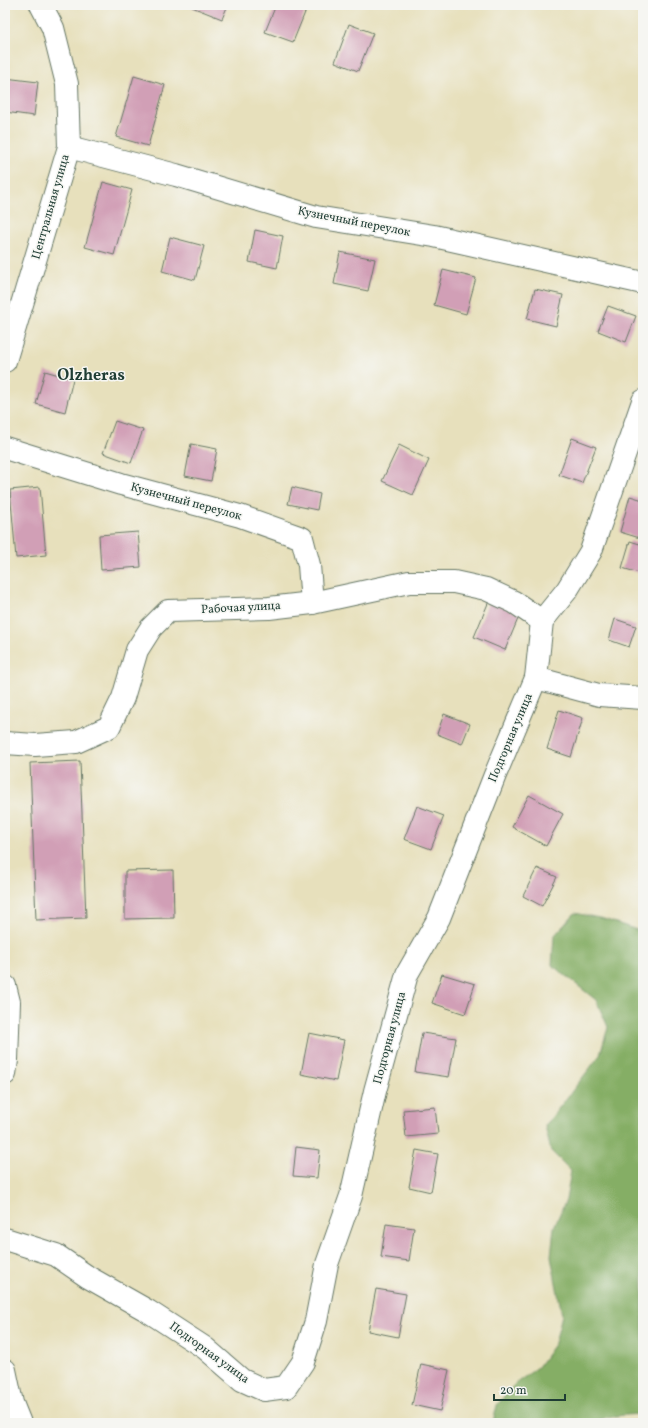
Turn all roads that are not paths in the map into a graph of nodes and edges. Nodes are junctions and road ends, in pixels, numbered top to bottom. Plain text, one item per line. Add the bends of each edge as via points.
1 (41, 5) edge
2 (69, 147) junction
3 (643, 283) edge
4 (5, 361) edge
5 (643, 400) edge
6 (5, 448) edge
7 (312, 603) junction
8 (542, 621) junction
9 (536, 678) junction
10 (643, 698) edge
11 (5, 743) edge
12 (5, 986) edge
13 (5, 1074) edge
14 (5, 1239) edge
15 (5, 1370) edge
16 (20, 1423) edge

1 - 2 street, Центральная улица via 53,28 67,84
2 - 3 street, Кузнечный переулок via 176,175 316,217 434,236
2 - 4 street, Центральная улица
5 - 8 street via 591,551 567,590
6 - 7 street, Кузнечный переулок via 121,484 240,516 302,538 309,565
7 - 8 street, Рабочая улица via 409,582 454,582 486,589 514,602
7 - 11 street, Рабочая улица via 269,608 168,611 151,628 137,650 123,698 109,727 76,742 36,745
8 - 9 street, Подгорная улица
9 - 10 street via 599,695
9 - 14 street, Подгорная улица via 495,775 440,918 407,974 375,1091 351,1196 327,1264 316,1321 303,1362 286,1387 264,1390 242,1380 205,1348 56,1255
12 - 13 street via 9,1002
15 - 16 street via 12,1403

